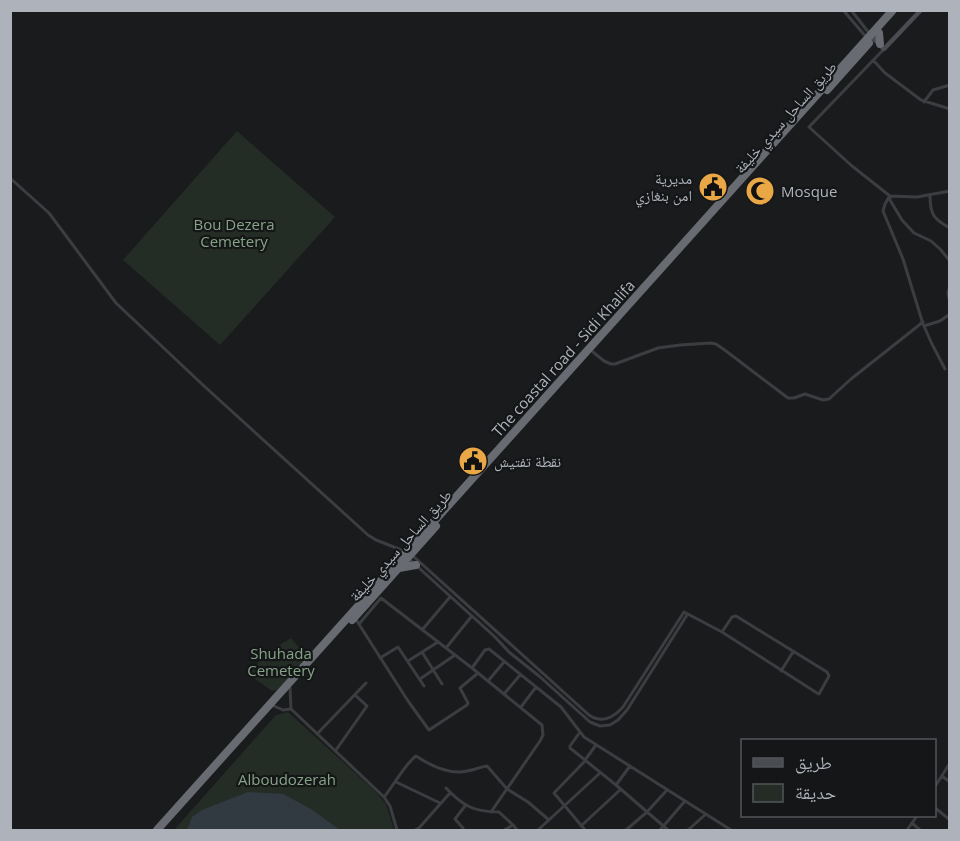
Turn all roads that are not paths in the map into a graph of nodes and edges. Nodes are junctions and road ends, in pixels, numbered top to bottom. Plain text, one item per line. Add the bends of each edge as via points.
1 (843, 10) edge
2 (851, 10) edge
3 (892, 10) edge
4 (899, 10) edge
5 (921, 10) edge
6 (875, 41) junction
7 (873, 60) junction
8 (950, 85) edge
9 (924, 102) junction
10 (950, 109) edge
11 (10, 177) edge
12 (950, 190) edge
13 (930, 195) junction
14 (890, 196) junction
15 (950, 228) edge
16 (950, 261) edge
17 (950, 285) edge
18 (950, 304) edge
19 (950, 314) edge
20 (924, 324) junction
21 (593, 352) junction
22 (945, 369) dead end
23 (409, 556) junction
24 (378, 596) junction
25 (450, 596) junction
26 (472, 616) junction
27 (357, 620) junction
28 (422, 630) junction
29 (722, 632) junction
30 (504, 639) junction
31 (438, 642) junction
32 (500, 642) junction
33 (446, 648) junction
34 (422, 652) junction
35 (793, 652) junction
36 (455, 655) junction
37 (380, 658) junction
38 (408, 661) junction
39 (504, 662) junction
40 (526, 662) junction
41 (472, 668) junction
42 (433, 670) junction
43 (781, 671) junction
44 (478, 673) junction
45 (520, 675) junction
46 (420, 679) junction
47 (488, 681) junction
48 (366, 683) dead end
49 (442, 684) dead end
50 (424, 686) dead end
51 (536, 687) junction
52 (290, 688) junction
53 (504, 694) junction
54 (355, 695) junction
55 (274, 706) junction
56 (521, 707) junction
57 (291, 709) junction
58 (625, 709) junction
59 (580, 732) junction
60 (317, 734) junction
61 (596, 745) junction
62 (335, 751) junction
63 (585, 761) junction
64 (950, 764) edge
65 (630, 766) junction
66 (600, 773) junction
67 (942, 776) junction
68 (396, 782) junction
69 (950, 782) edge
70 (616, 785) junction
71 (936, 785) edge
72 (446, 788) dead end
73 (507, 789) junction
74 (621, 789) junction
75 (667, 790) junction
76 (450, 793) junction
77 (384, 797) junction
78 (685, 801) junction
79 (440, 803) junction
80 (465, 805) junction
81 (564, 807) junction
82 (936, 809) edge
83 (492, 812) junction
84 (647, 812) junction
85 (706, 814) junction
86 (916, 817) edge
87 (549, 820) junction
88 (950, 820) edge
89 (912, 823) junction
90 (513, 825) junction
91 (581, 826) junction
92 (664, 827) junction
93 (156, 831) edge
94 (163, 831) edge
95 (398, 831) edge
96 (415, 831) edge
97 (463, 831) edge
98 (504, 831) edge
99 (517, 831) edge
100 (538, 831) edge
101 (585, 831) edge
102 (626, 831) edge
103 (660, 831) edge
104 (668, 831) edge
105 (688, 831) edge
106 (731, 831) edge
107 (907, 831) edge
108 (920, 831) edge

1 - 6 street
2 - 6 street
3 - 6 highway, The coastal road - Sidi Khalifa
4 - 6 highway, طريق الساحل سيدي خليفة
5 - 6 street
6 - 7 street
6 - 21 highway, طريق الساحل سيدي خليفة
6 - 23 highway, The coastal road - Sidi Khalifa via 598,340
7 - 9 street
7 - 14 street via 809,127
8 - 9 street via 933,90
9 - 10 street
11 - 23 street via 49,213 121,308 368,535
12 - 13 street
13 - 14 street
13 - 15 street via 932,214
14 - 16 street via 902,220
14 - 20 street via 884,212
17 - 18 street
19 - 20 street
20 - 21 street via 826,400 805,394 788,398 716,344 658,348 615,364
20 - 22 street
21 - 23 highway, طريق الساحل سيدي خليفة
23 - 24 highway, طريق الساحل سيدي خليفة
23 - 25 street
23 - 30 street
23 - 93 highway, The coastal road - Sidi Khalifa
24 - 27 highway, طريق الساحل سيدي خليفة
24 - 28 street
25 - 26 street
25 - 28 street
26 - 32 street
26 - 33 street
27 - 37 street
27 - 52 highway, طريق الساحل سيدي خليفة
28 - 31 street
29 - 35 street via 736,616
29 - 43 street
29 - 58 street via 685,613
30 - 32 street
30 - 40 street
31 - 33 street
31 - 34 street
32 - 40 street
33 - 36 street
34 - 38 street
34 - 42 street
35 - 43 street
35 - 43 street via 828,674 822,690 819,694
36 - 41 street
36 - 42 street
37 - 38 street via 398,647
37 - 44 street via 429,730 467,705 460,688
38 - 46 street
39 - 41 street via 487,649
39 - 45 street
39 - 47 street
40 - 58 street via 594,718 607,719
40 - 58 street via 596,725 610,725
41 - 44 street
42 - 46 street
42 - 49 street
44 - 47 street
45 - 51 street
45 - 53 street
46 - 50 street
47 - 53 street
48 - 54 street
51 - 56 street
51 - 59 street via 561,707
52 - 55 highway, طريق الساحل سيدي خليفة
52 - 57 street
53 - 56 street
54 - 60 street
54 - 62 street via 367,706
55 - 57 street
55 - 94 highway, طريق الساحل سيدي خليفة
56 - 73 street via 542,725 543,735
57 - 60 street
59 - 61 street
59 - 63 street via 570,747
60 - 62 street
61 - 63 street
61 - 65 street
62 - 77 street
63 - 66 street
63 - 81 street via 554,791
64 - 67 street
65 - 70 street
65 - 75 street
66 - 70 street
66 - 81 street
67 - 69 street
67 - 71 street
68 - 73 street via 416,756 449,771 487,766
68 - 77 street
68 - 79 street
70 - 74 street
72 - 76 street
73 - 83 street
73 - 87 street
74 - 84 street
74 - 91 street
75 - 78 street
75 - 84 street
76 - 79 street
76 - 80 street
77 - 95 street
78 - 85 street
78 - 92 street
79 - 96 street
80 - 83 street
80 - 97 street via 455,819
81 - 87 street
81 - 91 street
82 - 88 street
83 - 90 street via 499,812
84 - 92 street
84 - 102 street
85 - 105 street
85 - 106 street
86 - 89 street
87 - 100 street
89 - 107 street
89 - 108 street
90 - 98 street
90 - 99 street
91 - 101 street
92 - 103 street
92 - 104 street

